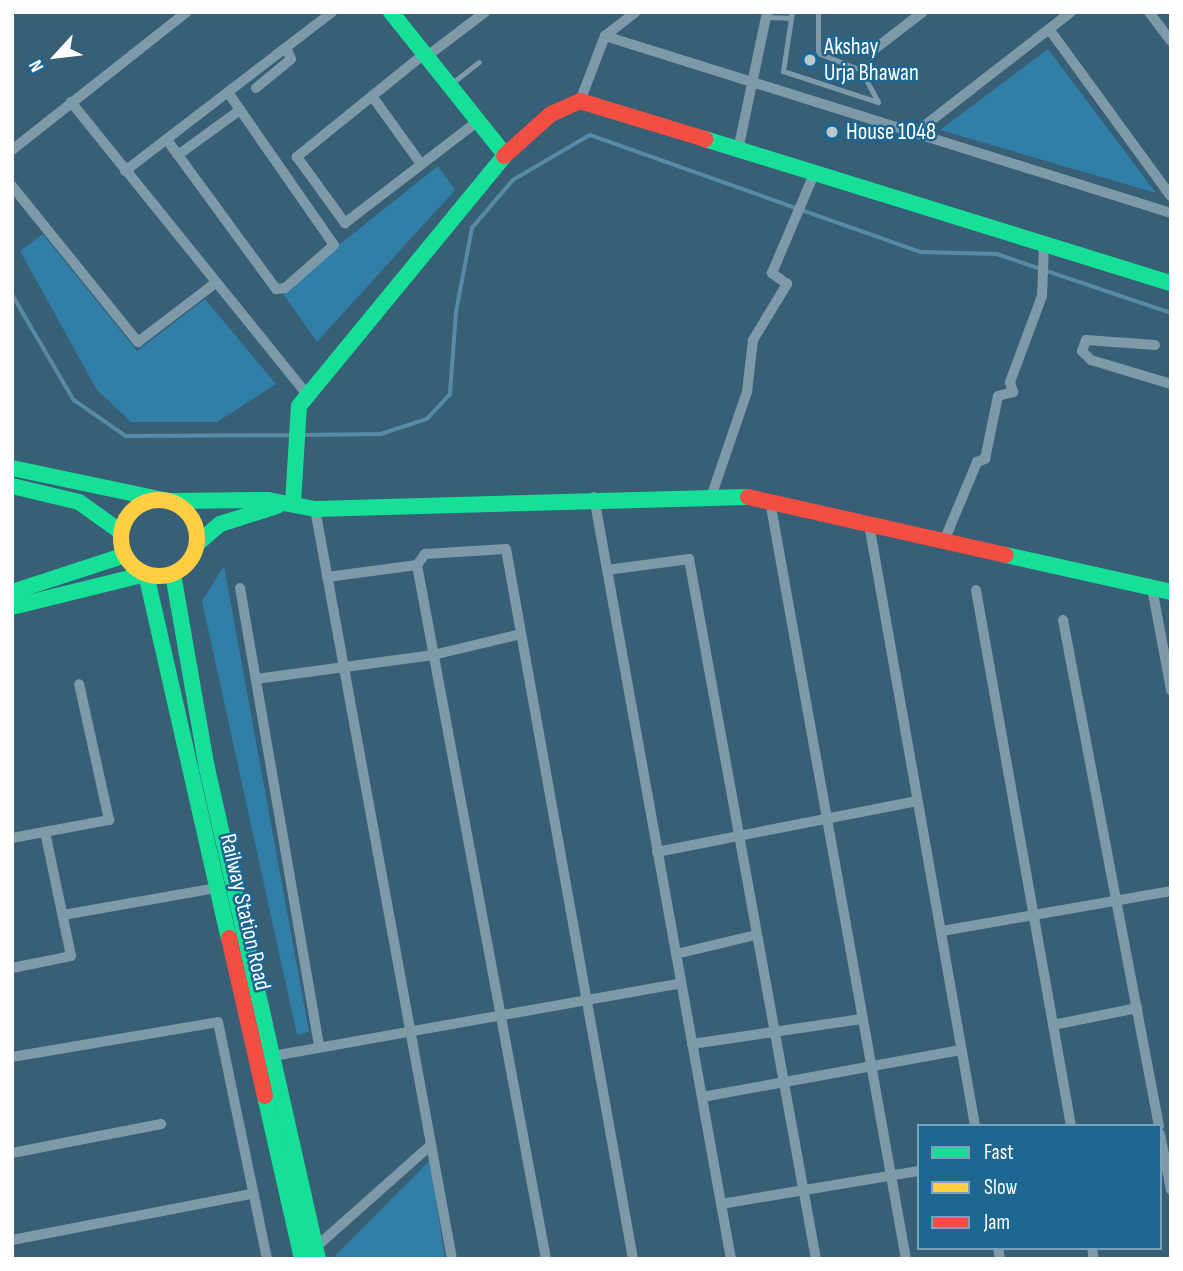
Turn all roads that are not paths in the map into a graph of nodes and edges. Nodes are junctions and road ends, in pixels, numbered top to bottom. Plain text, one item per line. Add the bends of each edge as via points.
1 (187, 12) edge
2 (332, 12) edge
3 (391, 12) edge
4 (485, 12) edge
5 (636, 12) edge
6 (818, 12) edge
7 (923, 12) edge
8 (1071, 12) edge
9 (1149, 12) edge
10 (767, 14) edge
11 (790, 15) edge
12 (1049, 29) junction
13 (605, 36) junction
14 (1171, 41) edge
15 (286, 48) junction
16 (876, 48) dead end
17 (425, 55) junction
18 (479, 62) dead end
19 (752, 83) junction
20 (449, 85) junction
21 (256, 88) dead end
22 (229, 94) junction
23 (372, 96) junction
24 (580, 101) junction
25 (71, 102) junction
26 (240, 110) junction
27 (478, 121) junction
28 (915, 133) junction
29 (167, 139) junction
30 (12, 150) edge
31 (737, 150) junction
32 (178, 155) junction
33 (505, 155) junction
34 (421, 164) junction
35 (125, 171) junction
36 (814, 174) junction
37 (12, 186) edge
38 (1171, 196) edge
39 (1171, 214) edge
40 (1044, 244) junction
41 (214, 284) junction
42 (1171, 284) edge
43 (1155, 345) dead end
44 (1171, 384) edge
45 (307, 395) junction
46 (12, 468) edge
47 (12, 486) edge
48 (712, 497) junction
49 (594, 498) junction
50 (169, 501) junction
51 (770, 501) junction
52 (293, 503) junction
53 (315, 509) junction
54 (869, 524) junction
55 (121, 532) junction
56 (944, 541) junction
57 (197, 544) junction
58 (124, 555) junction
59 (417, 565) junction
60 (607, 570) junction
61 (146, 574) junction
62 (173, 574) junction
63 (327, 577) junction
64 (240, 588) dead end
65 (1152, 588) junction
66 (976, 590) dead end
67 (12, 592) edge
68 (1171, 593) edge
69 (12, 607) edge
70 (1063, 620) dead end
71 (521, 634) junction
72 (433, 655) junction
73 (344, 667) junction
74 (256, 679) junction
75 (79, 684) dead end
76 (1171, 690) edge
77 (917, 801) junction
78 (825, 819) junction
79 (45, 832) junction
80 (738, 836) junction
81 (12, 838) edge
82 (657, 852) junction
83 (216, 888) junction
84 (1171, 891) edge
85 (1116, 900) junction
86 (63, 915) junction
87 (1033, 916) junction
88 (942, 931) junction
89 (756, 935) junction
90 (676, 954) junction
91 (12, 968) edge
92 (681, 983) junction
93 (586, 999) junction
94 (1137, 1008) junction
95 (499, 1014) junction
96 (861, 1019) junction
97 (1053, 1025) junction
98 (410, 1030) junction
99 (776, 1032) junction
100 (692, 1044) junction
101 (318, 1046) junction
102 (961, 1050) junction
103 (272, 1056) junction
104 (12, 1057) edge
105 (870, 1067) junction
106 (786, 1082) junction
107 (702, 1097) junction
108 (161, 1124) dead end
109 (975, 1124) edge
110 (1071, 1124) edge
111 (1159, 1124) edge
112 (1162, 1144) edge
113 (431, 1145) junction
114 (12, 1153) edge
115 (917, 1171) edge
116 (889, 1176) junction
117 (804, 1190) junction
118 (1171, 1190) edge
119 (253, 1194) junction
120 (721, 1204) junction
121 (12, 1240) edge
122 (317, 1253) edge
123 (267, 1259) edge
124 (302, 1259) edge
125 (452, 1259) edge
126 (546, 1259) edge
127 (633, 1259) edge
128 (731, 1259) edge
129 (816, 1259) edge
130 (906, 1259) edge

1 - 25 street
2 - 15 street
3 - 17 street
4 - 17 street
5 - 13 street
6 - 11 lane via 818,53 861,70 878,102 788,76 780,58
7 - 16 street
8 - 12 street
9 - 14 street
10 - 11 lane
10 - 19 street
12 - 28 street
12 - 38 street
13 - 19 street
13 - 24 street
15 - 21 street via 291,60
15 - 22 street
17 - 20 street
17 - 23 street
18 - 20 lane
19 - 28 street
19 - 31 street
20 - 27 street
22 - 26 street
22 - 29 street
23 - 34 street
23 - 34 street via 297,160 348,225
24 - 31 street
24 - 33 street via 551,114
25 - 30 street
25 - 35 street
26 - 32 street
26 - 32 street via 334,245 285,288 276,289
27 - 33 street
27 - 34 street
28 - 39 street
29 - 32 street
29 - 35 street
31 - 36 street
33 - 45 street
35 - 41 street
36 - 40 street
36 - 48 street via 772,273 787,284 753,340 747,392
37 - 41 street via 138,342
40 - 42 street
40 - 56 street via 1042,296 1010,382 1013,392 998,396 985,459 977,462
41 - 45 street
43 - 44 street via 1086,340 1082,351 1091,360
45 - 52 street via 299,417
46 - 50 street
47 - 55 street via 79,502
48 - 49 street
48 - 51 street
49 - 53 street
49 - 60 street
50 - 52 street
50 - 55 street via 138,505
50 - 57 street via 194,522
51 - 54 street
51 - 78 street
52 - 53 street
52 - 57 street via 220,524
53 - 63 street
54 - 56 street
54 - 77 street
55 - 58 street
56 - 65 street
57 - 62 street via 189,563
58 - 61 street
58 - 67 street
59 - 63 street
59 - 71 street via 425,554 506,549
59 - 72 street
60 - 80 street via 689,559
60 - 82 street
61 - 62 street
61 - 69 street
61 - 83 street, Railway Station Road
62 - 103 street, Railway Station Road via 207,768
63 - 73 street
64 - 74 street
65 - 68 street
65 - 76 street
66 - 87 street
70 - 85 street
71 - 72 street
71 - 93 street
72 - 73 street
72 - 95 street
73 - 74 street
73 - 98 street
74 - 101 street
75 - 79 street via 108,820
77 - 78 street
77 - 88 street
78 - 80 street
78 - 96 street
79 - 81 street
79 - 86 street
80 - 82 street
80 - 89 street
82 - 90 street
83 - 86 street
83 - 124 street, Railway Station Road
84 - 85 street
85 - 87 street
85 - 94 street
86 - 91 street via 71,956
87 - 88 street
87 - 97 street
88 - 102 street
89 - 90 street
89 - 99 street
90 - 92 street
92 - 93 street
92 - 100 street
93 - 95 street
93 - 127 street
94 - 97 street
94 - 111 street
95 - 98 street
95 - 126 street
96 - 99 street
96 - 105 street
97 - 110 street
98 - 101 street
98 - 113 street
99 - 100 street
99 - 106 street
100 - 107 street
101 - 103 street
102 - 105 street
102 - 109 street
103 - 122 street, Railway Station Road
104 - 119 street via 218,1023
105 - 106 street
105 - 116 street
106 - 107 street
106 - 117 street
107 - 120 street
108 - 114 street
112 - 118 street
113 - 122 street
113 - 125 street
115 - 116 street
116 - 117 street
116 - 130 street
117 - 120 street
117 - 129 street
119 - 121 street
119 - 123 street
120 - 128 street

